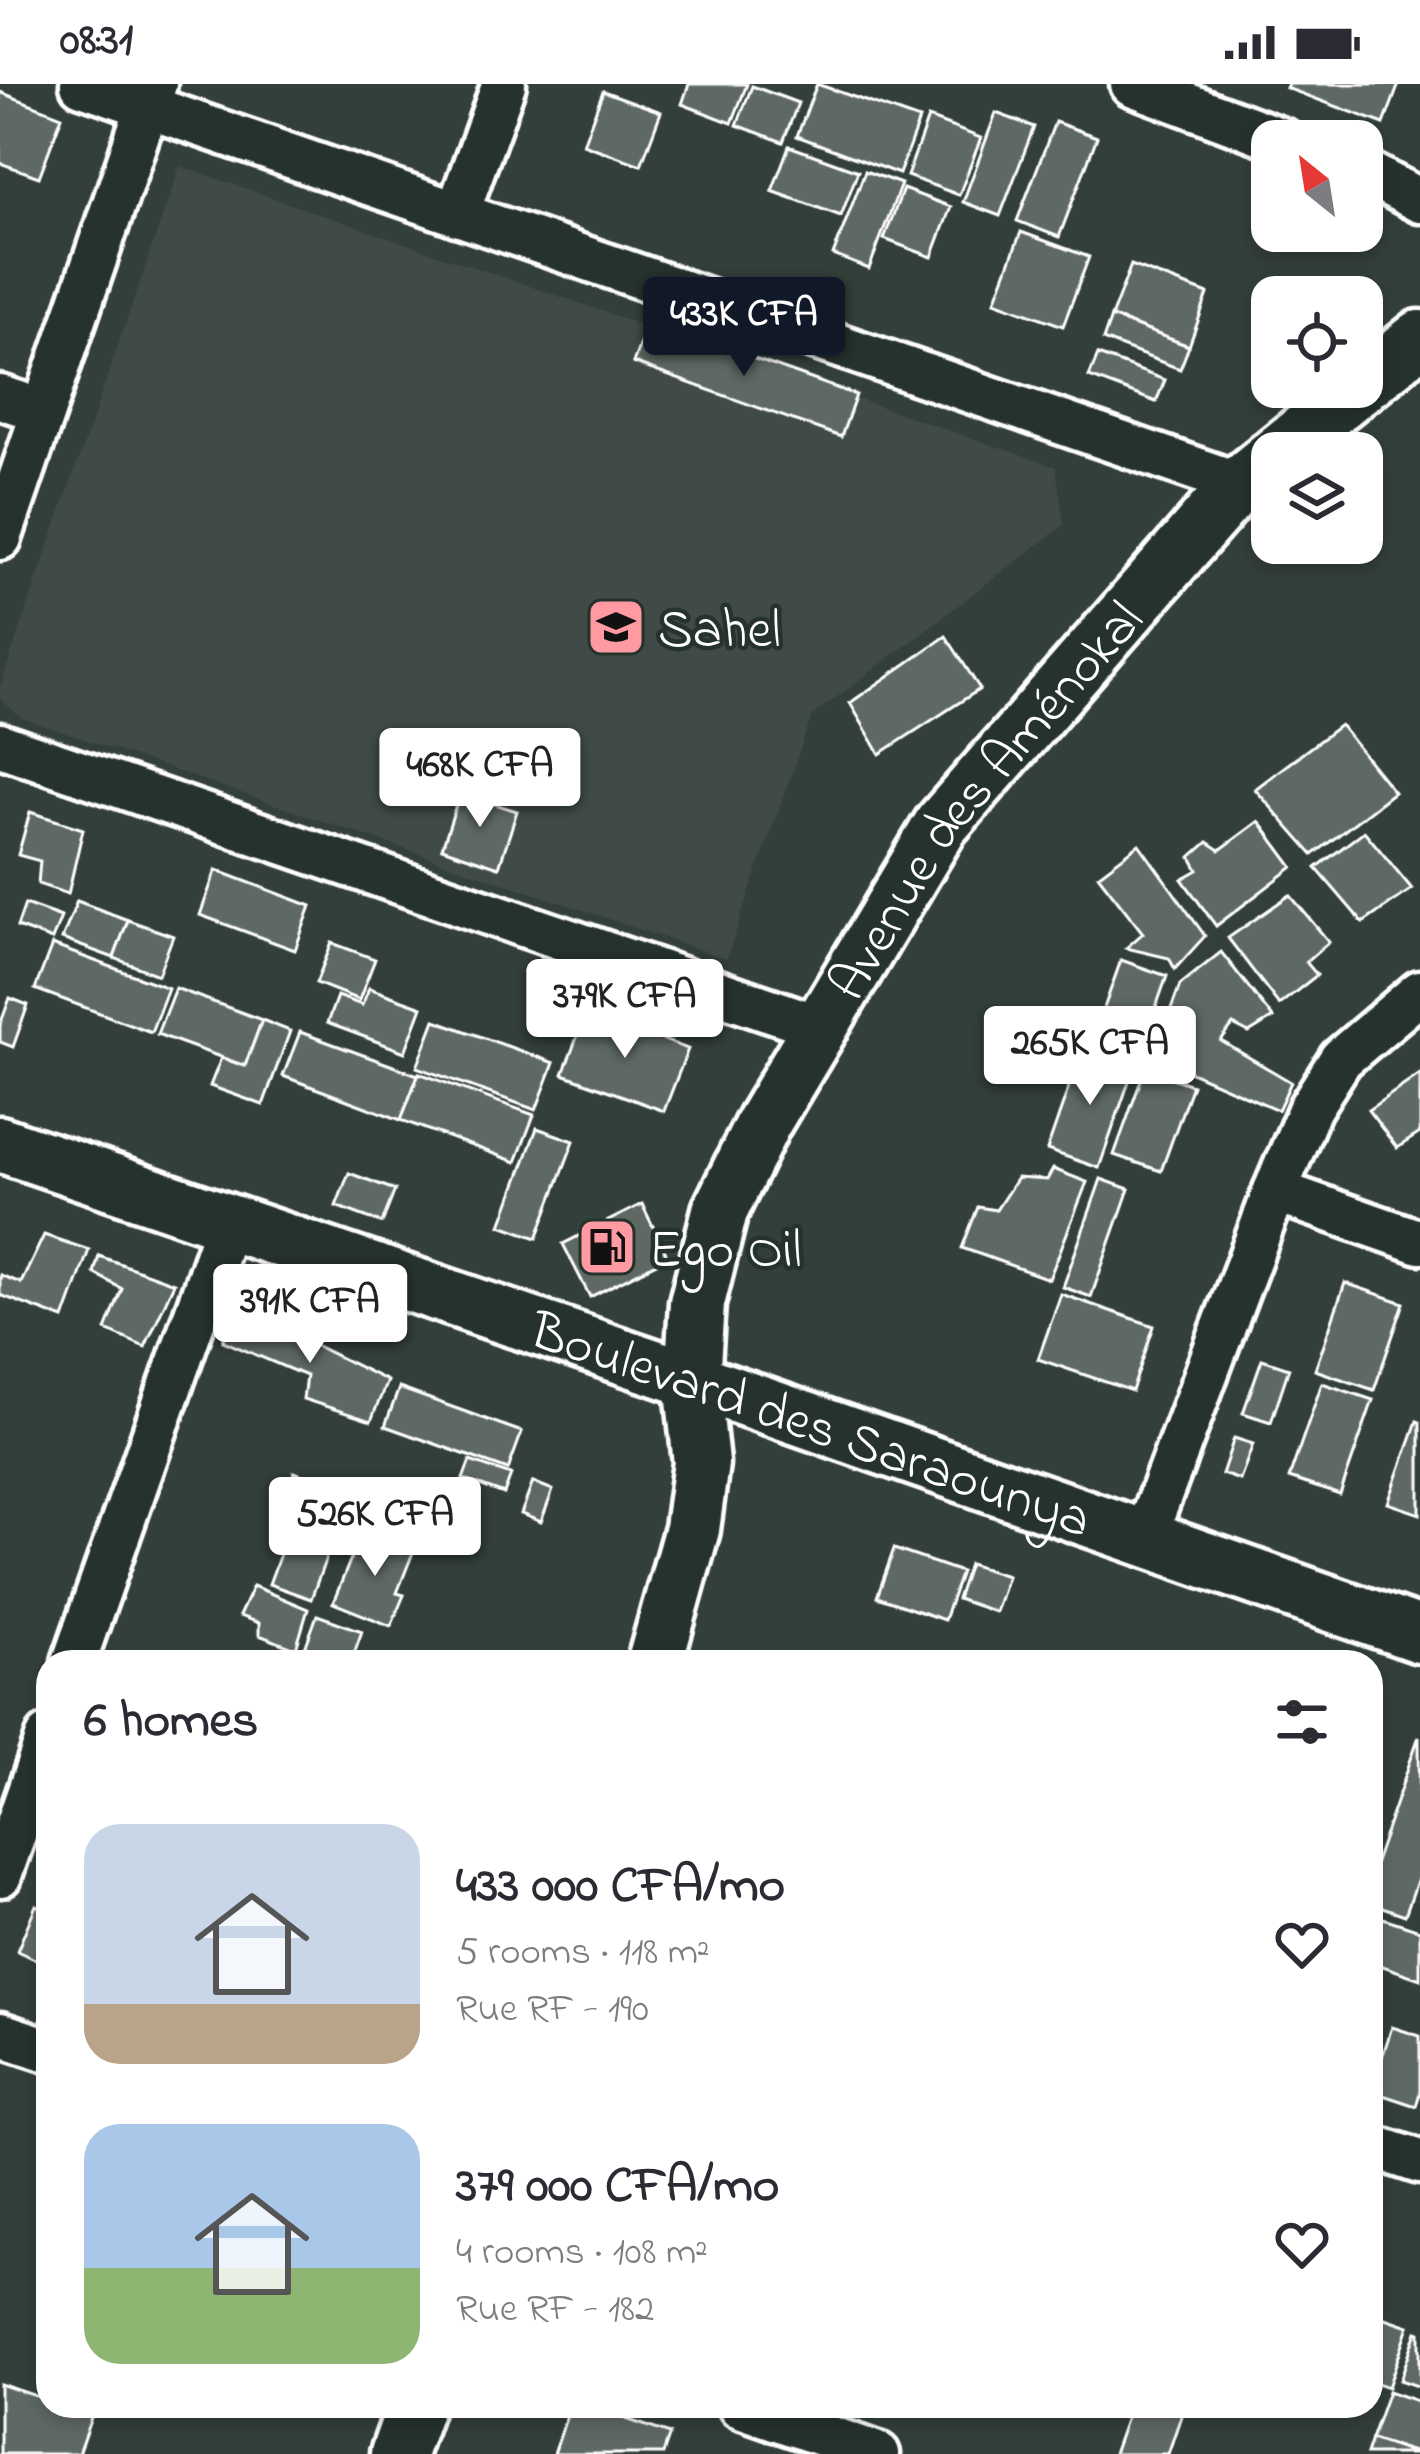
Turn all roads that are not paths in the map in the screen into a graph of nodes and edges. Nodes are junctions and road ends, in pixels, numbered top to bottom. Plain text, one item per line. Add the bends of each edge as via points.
1 (82, 84) edge
2 (503, 84) edge
3 (1132, 84) edge
4 (151, 95) edge
5 (1251, 129) edge
6 (1383, 181) edge
7 (1420, 201) edge
8 (457, 214) junction
9 (1420, 338) edge
10 (1383, 368) edge
11 (0, 397) edge
12 (1333, 408) edge
13 (44, 411) junction
14 (1304, 432) edge
15 (1251, 461) edge
16 (1251, 478) edge
17 (0, 538) edge
18 (0, 745) edge
19 (1420, 992) edge
20 (820, 1027) junction
21 (0, 1144) edge
22 (1275, 1191) junction
23 (228, 1222) junction
24 (1420, 1242) edge
25 (692, 1380) junction
26 (1144, 1539) junction
27 (1420, 1635) edge
28 (78, 1650) edge
29 (658, 1650) edge
30 (36, 1772) edge
31 (0, 1875) edge
32 (0, 2034) edge
33 (36, 2046) edge
34 (1383, 2150) edge
35 (1420, 2162) edge
36 (411, 2418) edge
37 (774, 2418) edge
38 (398, 2454) edge
39 (878, 2454) edge

1 - 4 street
2 - 8 street
3 - 5 street
4 - 8 street
4 - 13 street
6 - 7 street
8 - 15 street
9 - 10 main road, Avenue des Aménokal
11 - 13 street
12 - 14 main road, Avenue des Aménokal
13 - 17 street
16 - 20 main road, Avenue des Aménokal via 940,826
18 - 20 street
19 - 22 street via 1341,1059
20 - 25 main road, Avenue des Aménokal via 720,1210 697,1303
21 - 23 main road, Boulevard des Saraounya
22 - 24 street
22 - 26 street
23 - 25 main road, Boulevard des Saraounya
23 - 28 street
25 - 26 main road, Boulevard des Saraounya
25 - 29 main road, Avenue des Aménokal via 701,1463
26 - 27 main road, Boulevard des Saraounya
30 - 31 street
32 - 33 street
34 - 35 street
36 - 38 main road
37 - 39 street

